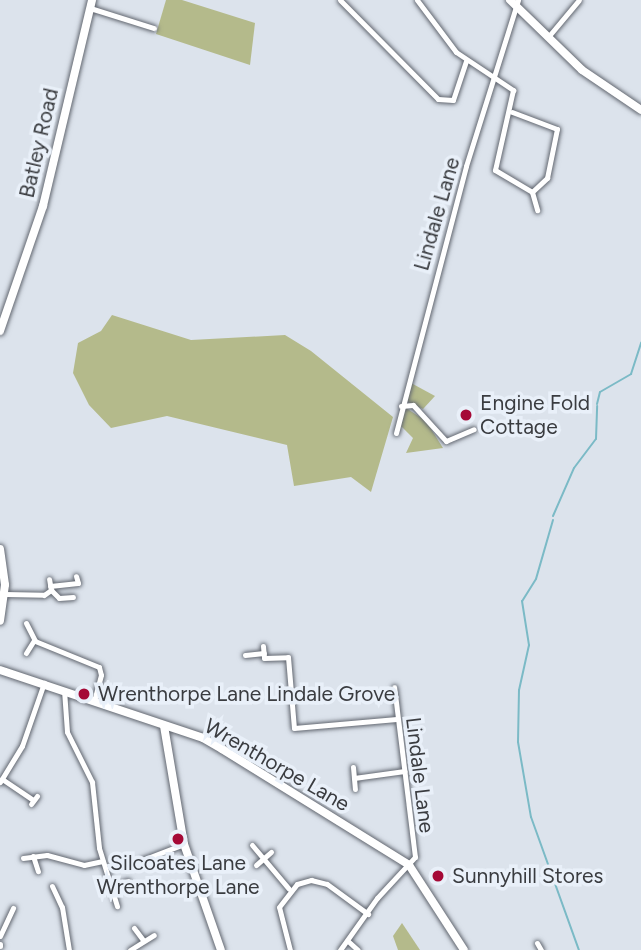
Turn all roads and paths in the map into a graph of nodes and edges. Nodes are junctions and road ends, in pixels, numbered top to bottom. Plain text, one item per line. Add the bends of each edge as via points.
1 (340, 0) edge
2 (417, 0) edge
3 (579, 0) edge
4 (514, 1) edge
5 (91, 4) edge
6 (154, 28) dead end
7 (548, 37) junction
8 (466, 61) junction
9 (492, 77) junction
10 (641, 110) edge
11 (512, 112) junction
12 (532, 192) junction
13 (537, 210) dead end
14 (0, 331) edge
15 (401, 406) junction
16 (474, 429) dead end
17 (396, 433) dead end
18 (0, 549) edge
19 (76, 576) dead end
20 (49, 579) dead end
21 (52, 588) junction
22 (5, 594) junction
23 (73, 597) dead end
24 (0, 621) edge
25 (26, 624) dead end
26 (34, 639) junction
27 (263, 646) dead end
28 (26, 653) dead end
29 (264, 653) junction
30 (246, 655) dead end
31 (0, 670) edge
32 (44, 683) junction
33 (394, 687) dead end
34 (64, 690) junction
35 (94, 701) junction
36 (292, 701) junction
37 (282, 702) dead end
38 (397, 719) junction
39 (164, 726) junction
40 (353, 767) dead end
41 (405, 771) junction
42 (354, 778) junction
43 (1, 780) edge
44 (355, 789) dead end
45 (34, 800) dead end
46 (106, 831) dead end
47 (96, 832) junction
48 (184, 844) junction
49 (253, 845) dead end
50 (271, 852) dead end
51 (33, 856) junction
52 (23, 858) dead end
53 (263, 858) junction
54 (103, 861) junction
55 (137, 862) dead end
56 (256, 865) dead end
57 (409, 865) junction
58 (38, 871) dead end
59 (128, 881) dead end
60 (111, 887) junction
61 (52, 889) dead end
62 (289, 889) junction
63 (117, 905) dead end
64 (13, 908) dead end
65 (368, 914) junction
66 (134, 928) dead end
67 (154, 935) dead end
68 (0, 936) edge
69 (143, 940) junction
70 (349, 942) junction
71 (537, 943) dead end
72 (69, 950) edge
73 (130, 950) edge
74 (221, 950) edge
75 (290, 950) edge
76 (340, 950) edge
77 (358, 950) edge
78 (464, 950) edge
79 (541, 950) edge

1 - 8 street via 438,99 453,100
2 - 8 street via 445,41
3 - 7 street
4 - 7 street
4 - 9 street, Lindale Lane
5 - 6 street
5 - 14 street, Batley Road via 43,206
7 - 10 street via 605,89
8 - 9 street
9 - 11 street via 513,90
9 - 15 street, Lindale Lane
11 - 12 street via 495,170
11 - 12 street via 557,129 547,178
12 - 13 street
15 - 16 street via 413,405 446,441
15 - 17 street, Lindale Lane
18 - 22 street
19 - 21 street via 78,583
20 - 21 street
21 - 22 street via 37,596
21 - 23 street via 59,598
22 - 24 street
25 - 26 street
26 - 28 street
26 - 35 street via 97,665 101,675
27 - 29 street
29 - 30 street
29 - 36 street via 264,658 288,657
31 - 32 street, Wrenthorpe Lane
32 - 34 street, Wrenthorpe Lane
32 - 43 street via 22,746
33 - 38 street, Lindale Lane
34 - 35 street, Wrenthorpe Lane
34 - 47 street via 67,733 92,782
35 - 39 street, Wrenthorpe Lane
36 - 37 street
36 - 38 street via 294,728
38 - 41 street, Lindale Lane
39 - 48 street
39 - 57 street, Wrenthorpe Lane via 222,749
40 - 42 street
41 - 42 street
41 - 57 street, Lindale Lane via 415,857
42 - 44 street
43 - 45 street
46 - 47 street
47 - 54 street
48 - 55 street
48 - 74 street
49 - 53 street
50 - 53 street
51 - 52 street
51 - 54 street via 84,865
51 - 58 street
53 - 56 street
53 - 62 street
54 - 60 street
57 - 65 street
57 - 78 street
59 - 60 street
60 - 63 street
61 - 72 street
62 - 65 street via 318,880
62 - 75 street via 279,914
64 - 68 street
65 - 70 street
66 - 69 street
67 - 69 street
69 - 73 street
70 - 76 street
70 - 77 street
71 - 79 street

